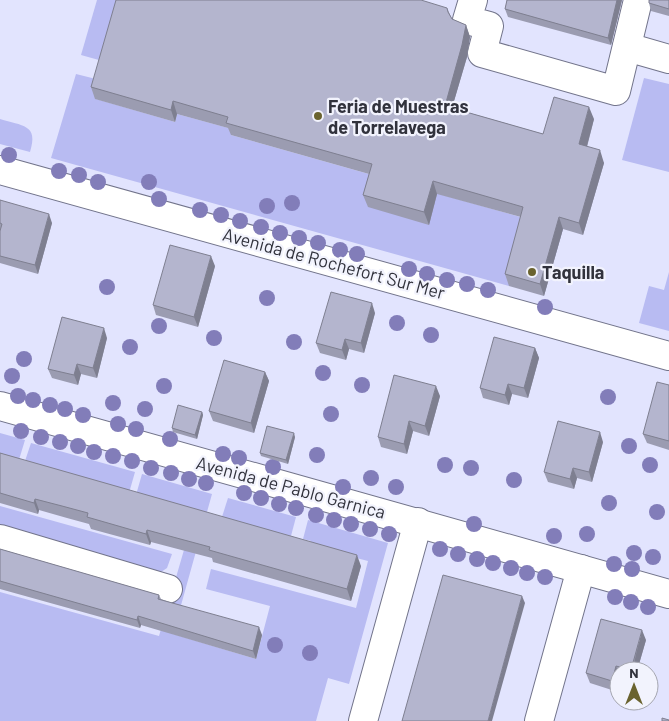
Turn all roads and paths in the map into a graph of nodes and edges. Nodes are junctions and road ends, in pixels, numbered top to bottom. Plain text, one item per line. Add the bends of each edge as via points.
1 (473, 0) edge
2 (638, 0) edge
3 (626, 47) junction
4 (669, 59) edge
5 (0, 170) edge
6 (669, 356) edge
7 (0, 406) edge
8 (418, 522) junction
9 (0, 539) edge
10 (581, 568) junction
11 (168, 589) dead end
12 (669, 594) edge
13 (363, 721) edge
14 (539, 721) edge

1 - 3 street via 467,20 489,26 482,53 616,91
2 - 3 street
3 - 4 street
5 - 6 street, Avenida de Rochefort Sur Mer
7 - 8 street, Avenida de Pablo Garnica
8 - 10 street, Avenida de Pablo Garnica
8 - 13 street
9 - 11 street
10 - 12 street, Avenida de Pablo Garnica
10 - 14 street

